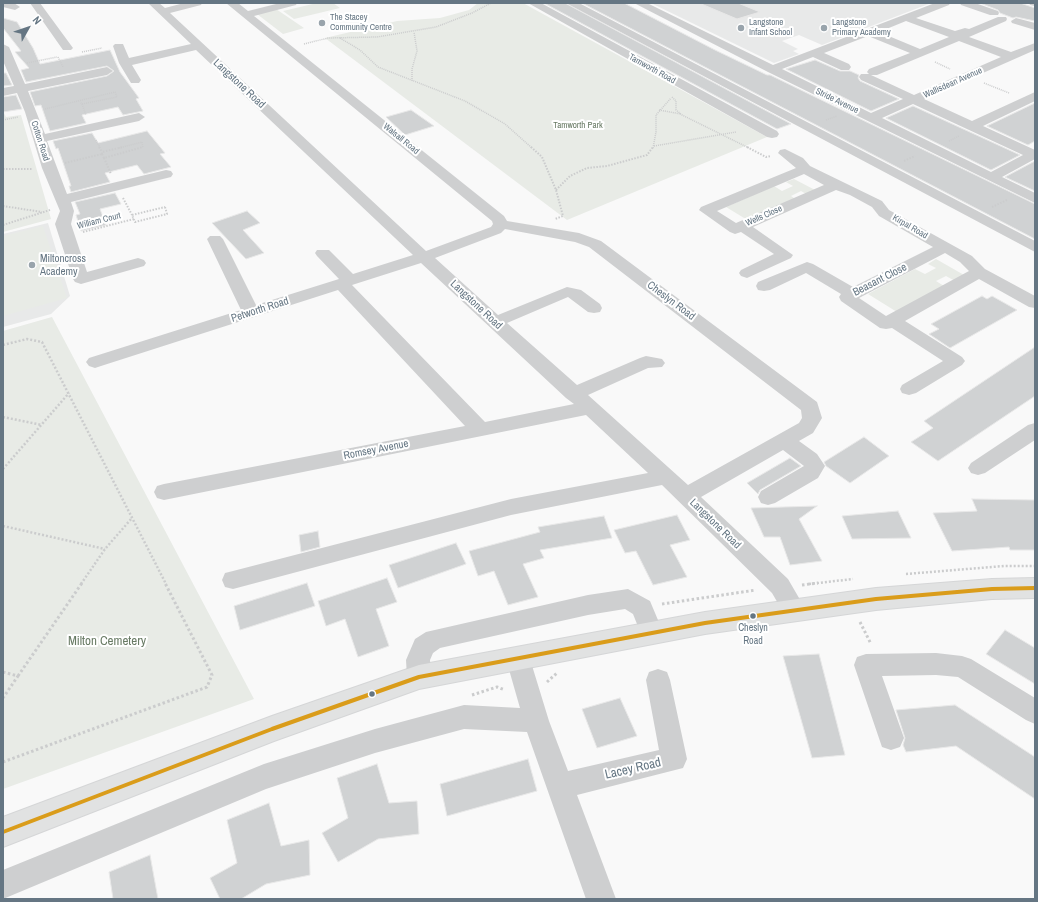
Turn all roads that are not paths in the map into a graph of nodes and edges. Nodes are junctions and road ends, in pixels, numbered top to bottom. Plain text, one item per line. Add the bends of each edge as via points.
1 (3, 3) edge
2 (35, 3) edge
3 (197, 3) edge
4 (231, 3) edge
5 (292, 3) edge
6 (533, 3) edge
7 (571, 3) edge
8 (639, 3) edge
9 (945, 3) edge
10 (965, 3) edge
11 (15, 7) dead end
12 (158, 7) edge
13 (246, 15) junction
14 (906, 18) junction
15 (995, 18) junction
16 (1016, 21) dead end
17 (1035, 27) edge
18 (868, 32) junction
19 (959, 37) junction
20 (3, 46) edge
21 (119, 46) dead end
22 (199, 46) junction
23 (928, 46) dead end
24 (1035, 46) edge
25 (67, 48) dead end
26 (916, 51) junction
27 (813, 53) junction
28 (1012, 57) junction
29 (125, 63) junction
30 (7, 67) edge
31 (846, 67) dead end
32 (772, 69) junction
33 (107, 70) dead end
34 (869, 73) junction
35 (135, 80) dead end
36 (20, 88) junction
37 (3, 92) edge
38 (1035, 96) edge
39 (914, 100) junction
40 (139, 117) dead end
41 (872, 118) junction
42 (974, 127) junction
43 (772, 134) dead end
44 (40, 139) junction
45 (785, 153) road end
46 (1035, 154) edge
47 (805, 169) junction
48 (166, 174) dead end
49 (991, 177) junction
50 (835, 186) junction
51 (1035, 199) edge
52 (63, 204) junction
53 (501, 224) junction
54 (742, 226) junction
55 (215, 239) dead end
56 (944, 247) junction
57 (1035, 247) edge
58 (323, 253) dead end
59 (424, 257) junction
60 (138, 264) dead end
61 (979, 272) junction
62 (747, 273) dead end
63 (346, 283) junction
64 (764, 286) dead end
65 (853, 294) junction
66 (1035, 303) edge
67 (594, 308) dead end
68 (251, 313) junction
69 (892, 320) junction
70 (495, 322) junction
71 (648, 358) dead end
72 (95, 362) dead end
73 (909, 389) dead end
74 (573, 394) junction
75 (589, 408) junction
76 (480, 430) junction
77 (1035, 430) edge
78 (784, 440) junction
79 (978, 468) dead end
80 (666, 477) junction
81 (164, 492) dead end
82 (686, 496) junction
83 (768, 497) dead end
84 (234, 580) dead end
85 (1035, 588) edge
86 (794, 610) junction
87 (651, 632) junction
88 (518, 659) junction
89 (419, 677) junction
90 (658, 680) dead end
91 (1035, 712) edge
92 (536, 721) junction
93 (891, 738) dead end
94 (560, 786) junction
95 (3, 832) edge
96 (3, 885) edge
97 (601, 899) edge

1 - 11 street
2 - 25 street
3 - 12 street
4 - 13 street, Walsall Road
5 - 13 street
6 - 43 street, Tamworth Road
7 - 57 street
8 - 32 street, Stride Avenue
9 - 14 street
10 - 15 street
12 - 22 street, Langstone Road
13 - 53 street, Walsall Road via 499,219
14 - 15 street via 955,35
14 - 18 street
15 - 19 street
16 - 17 street
18 - 26 street
18 - 27 street
19 - 28 street
19 - 34 street
20 - 30 street, Cotton Road
21 - 29 street
22 - 29 street
22 - 59 street, Langstone Road
23 - 26 street
24 - 28 street, Wallisdean Avenue
26 - 34 street
27 - 31 street
27 - 32 street
28 - 39 street, Wallisdean Avenue
29 - 35 street
30 - 36 street, Cotton Road
32 - 41 street, Stride Avenue
33 - 36 street
34 - 39 street
36 - 37 street
36 - 44 street, Cotton Road
38 - 42 street
39 - 41 street, Wallisdean Avenue
39 - 42 street
40 - 44 street
41 - 49 street, Stride Avenue
42 - 46 street
44 - 52 street, Cotton Road
45 - 47 street, Kirpal Road
46 - 49 street
47 - 50 street, Kirpal Road
47 - 54 street, Wells Close via 706,210 735,229
48 - 52 street
49 - 51 street, Stride Avenue
50 - 54 street, Wells Close
50 - 56 street, Kirpal Road via 855,192 877,204 884,213
52 - 60 street, Cotton Road via 67,211 64,224 81,279
53 - 59 street via 496,230
53 - 78 street, Cheslyn Road via 580,238 595,244 810,407 812,418 806,428
54 - 62 street via 785,255
55 - 68 street
56 - 61 street, Kirpal Road via 966,259
56 - 65 street, Beasant Close
58 - 63 street
59 - 63 street, Petworth Road
59 - 70 street, Langstone Road
61 - 66 street, Kirpal Road
61 - 69 street
63 - 68 street, Petworth Road
63 - 76 street
64 - 65 street via 807,267
65 - 69 street, Beasant Close via 846,298 886,324
67 - 70 street via 575,294 566,292
68 - 72 street, Petworth Road
69 - 73 street via 956,361
70 - 74 street, Langstone Road
71 - 74 street
74 - 75 street, Langstone Road
75 - 76 street, Romsey Avenue
75 - 80 street, Langstone Road
76 - 81 street, Romsey Avenue
77 - 79 street
78 - 82 street, Cheslyn Road
78 - 83 street via 810,459 815,466 811,473
80 - 82 street, Langstone Road
80 - 84 street via 511,507
82 - 86 street, Langstone Road via 780,586
85 - 86 main road via 992,588 883,598
86 - 87 main road
87 - 88 main road
87 - 89 street via 642,608 628,598 588,605 434,639 424,646 418,660
88 - 89 main road
88 - 92 street
89 - 95 main road via 272,729
90 - 94 street, Lacey Road via 674,759
91 - 93 street via 962,667 936,664 866,665
92 - 94 street
92 - 96 street via 464,717 375,741 264,777
94 - 97 street

